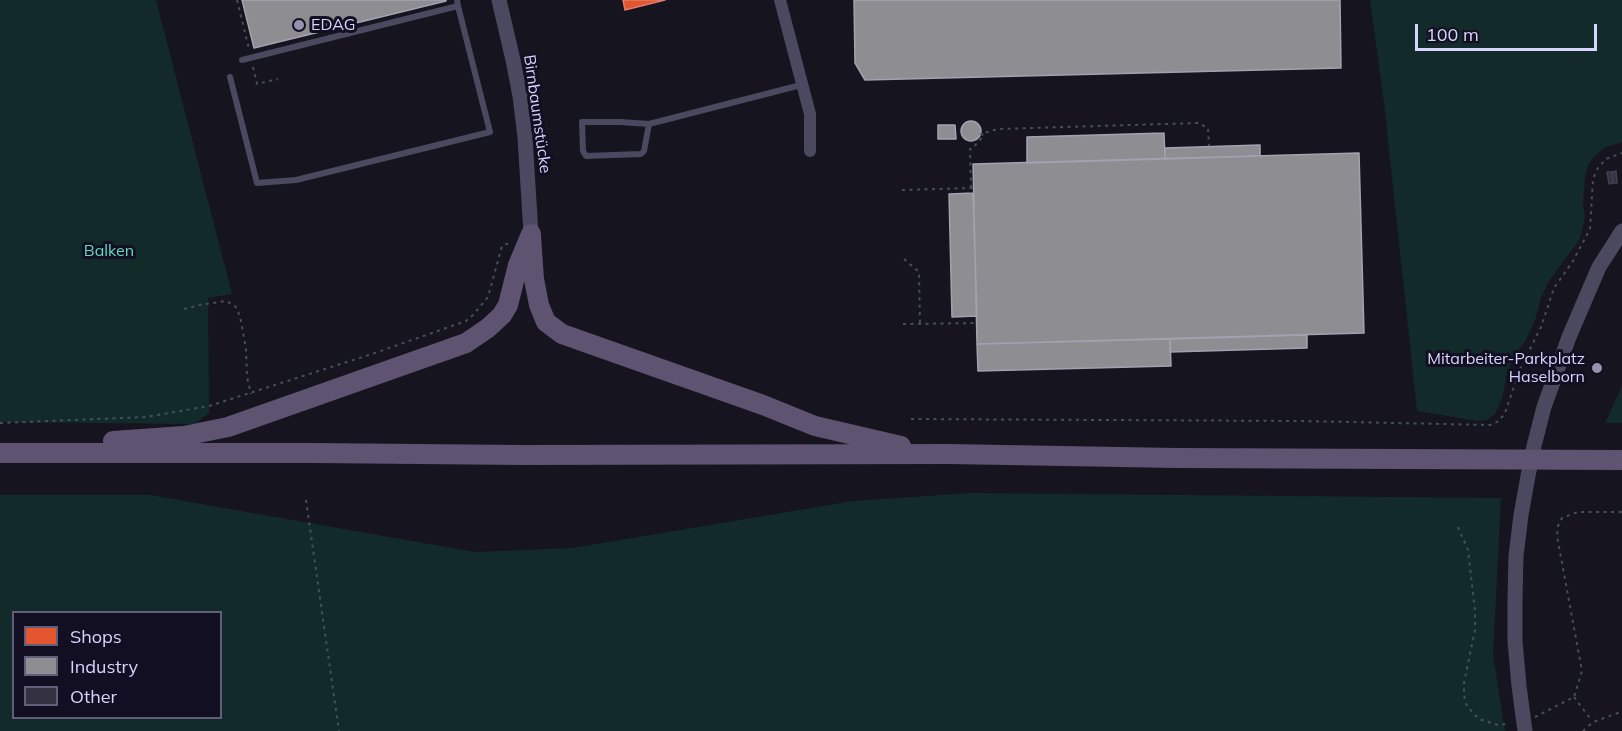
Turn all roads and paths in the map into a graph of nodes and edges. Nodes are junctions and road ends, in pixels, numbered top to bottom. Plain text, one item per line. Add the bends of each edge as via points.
1 (499, 0) edge
2 (780, 0) edge
3 (457, 3) edge
4 (242, 60) dead end
5 (230, 76) dead end
6 (801, 85) junction
7 (649, 124) junction
8 (1209, 146) dead end
9 (810, 152) dead end
10 (1622, 153) edge
11 (902, 190) dead end
12 (1622, 231) edge
13 (531, 234) junction
14 (904, 259) dead end
15 (184, 309) dead end
16 (977, 323) dead end
17 (903, 324) dead end
18 (920, 324) junction
19 (251, 394) junction
20 (912, 419) dead end
21 (0, 423) edge
22 (0, 451) edge
23 (948, 454) junction
24 (1622, 460) edge
25 (306, 500) dead end
26 (1622, 512) edge
27 (1458, 527) dead end
28 (1574, 696) junction
29 (1622, 713) edge
30 (1593, 722) junction
31 (1524, 726) edge
32 (339, 731) edge
33 (1583, 731) edge

1 - 13 street, Birnbaumstücke via 520,96
2 - 6 street
3 - 4 lane
3 - 5 lane via 490,132 297,180 257,183
6 - 7 lane
6 - 9 street via 810,114
7 - 7 lane via 582,122 583,152 586,156 641,154
8 - 11 path via 1208,128 1197,123 998,129 981,134 984,135 970,149 972,188
10 - 20 path via 1606,159 1598,168 1593,179 1590,230 1554,288 1504,413 1490,425
12 - 31 street via 1599,267 1569,337 1536,436 1516,556 1518,675
13 - 19 path via 502,246 488,297 466,321
13 - 22 main road via 508,305 488,328 466,343 228,427 184,436
13 - 23 main road via 539,305 546,322 562,334 815,426
14 - 18 path via 919,272
15 - 19 path via 226,302 237,308
16 - 18 path
17 - 18 path
19 - 21 path via 146,417
22 - 23 main road
23 - 24 main road
25 - 32 path
26 - 28 path via 1578,512 1562,518 1558,526 1582,671
27 - 31 path via 1468,550 1475,612 1464,682 1466,704 1488,723
28 - 30 path
28 - 31 path
29 - 30 path
30 - 33 path

